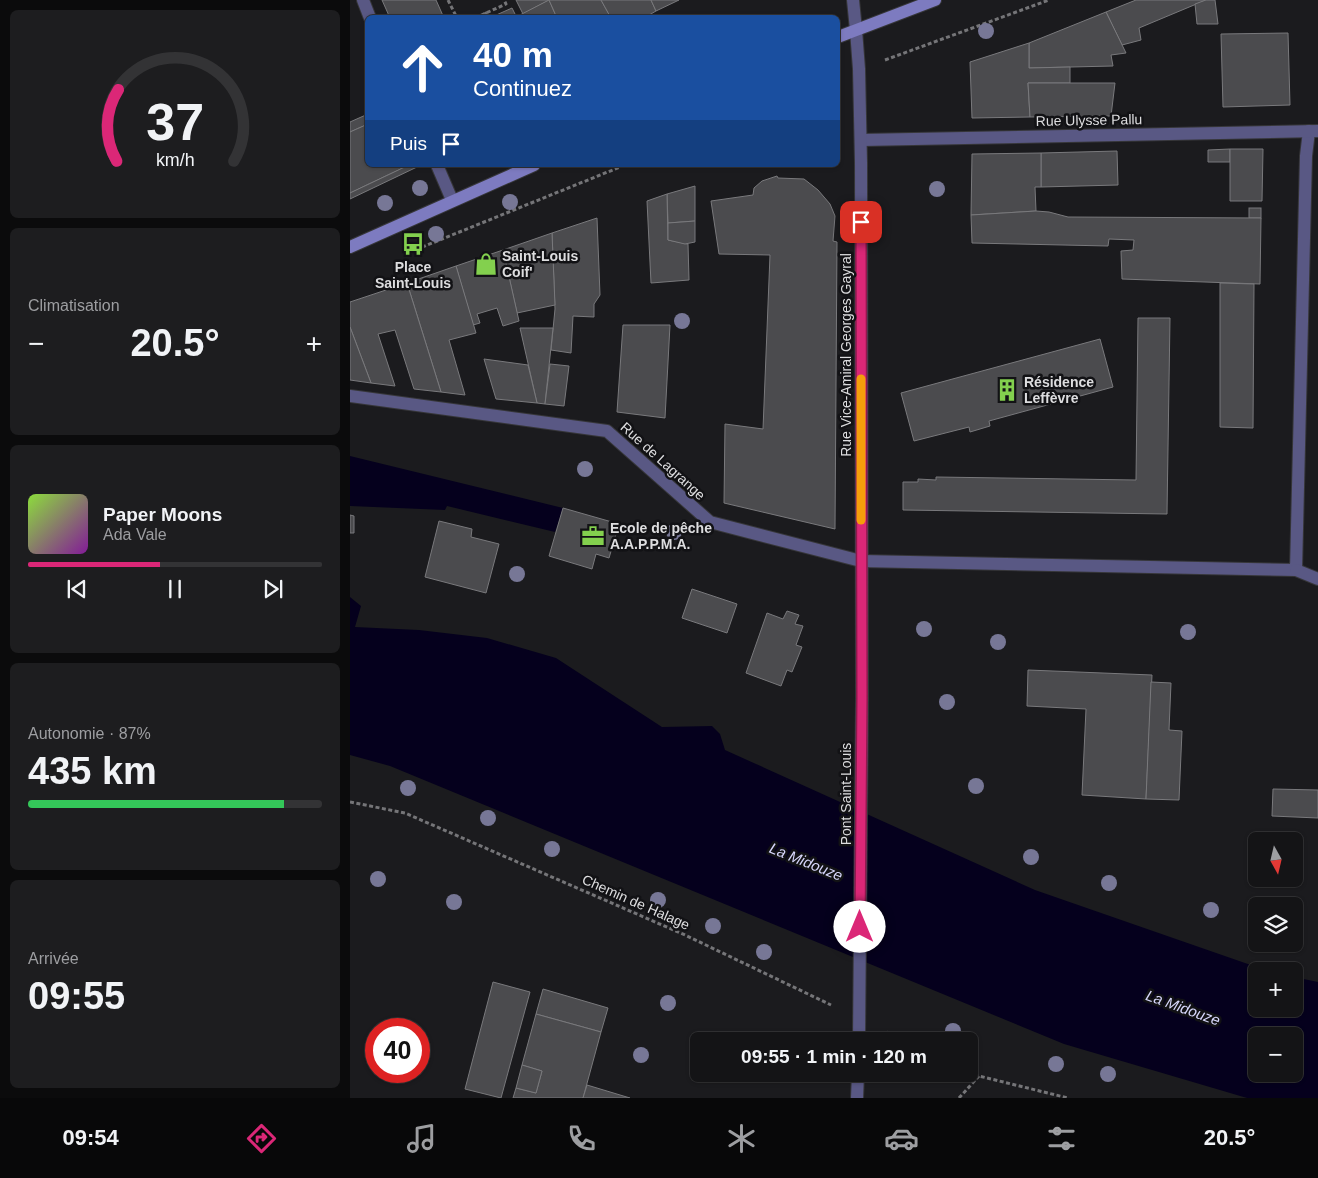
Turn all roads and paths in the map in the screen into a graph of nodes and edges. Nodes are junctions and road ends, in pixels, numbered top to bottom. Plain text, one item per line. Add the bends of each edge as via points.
1 (363, 0) edge
2 (448, 0) edge
3 (504, 0) edge
4 (853, 0) edge
5 (1049, 0) edge
6 (932, 1) edge
7 (486, 12) junction
8 (369, 15) edge
9 (456, 15) edge
10 (480, 15) edge
11 (487, 15) edge
12 (856, 30) junction
13 (840, 36) edge
14 (859, 69) junction
15 (1313, 131) edge
16 (860, 140) junction
17 (438, 167) edge
18 (529, 167) edge
19 (620, 167) edge
20 (452, 200) junction
21 (466, 231) dead end
22 (350, 247) edge
23 (350, 396) edge
24 (861, 561) junction
25 (1296, 570) junction
26 (1318, 579) edge
27 (862, 698) joint
28 (350, 802) edge
29 (838, 1009) dead end
30 (884, 1030) dead end
31 (859, 1032) edge
32 (888, 1032) edge
33 (979, 1076) joint
34 (858, 1082) edge
35 (858, 1098) edge
36 (959, 1098) edge
37 (1068, 1098) edge

1 - 8 street
2 - 9 path
3 - 7 path via 506,4
4 - 12 street
5 - 14 path
6 - 12 main road
7 - 10 path
7 - 11 path
12 - 13 main road
12 - 14 street
14 - 16 street
15 - 16 street, Rue Ulysse Pallu
15 - 25 street via 1306,156
16 - 24 street, Rue Vice-Amiral Georges Gayral
17 - 20 street
18 - 20 main road
19 - 21 path
20 - 22 main road
23 - 24 street, Rue de Lagrange via 607,432 710,522
24 - 25 street, Rue de Lagrange
24 - 27 street, Rue Vice-Amiral Georges Gayral
25 - 26 street
27 - 31 street, Pont Saint-Louis, bridge
28 - 29 path, Chemin de Halage via 405,813 685,935
30 - 32 path
33 - 36 path
33 - 37 path
34 - 35 street

